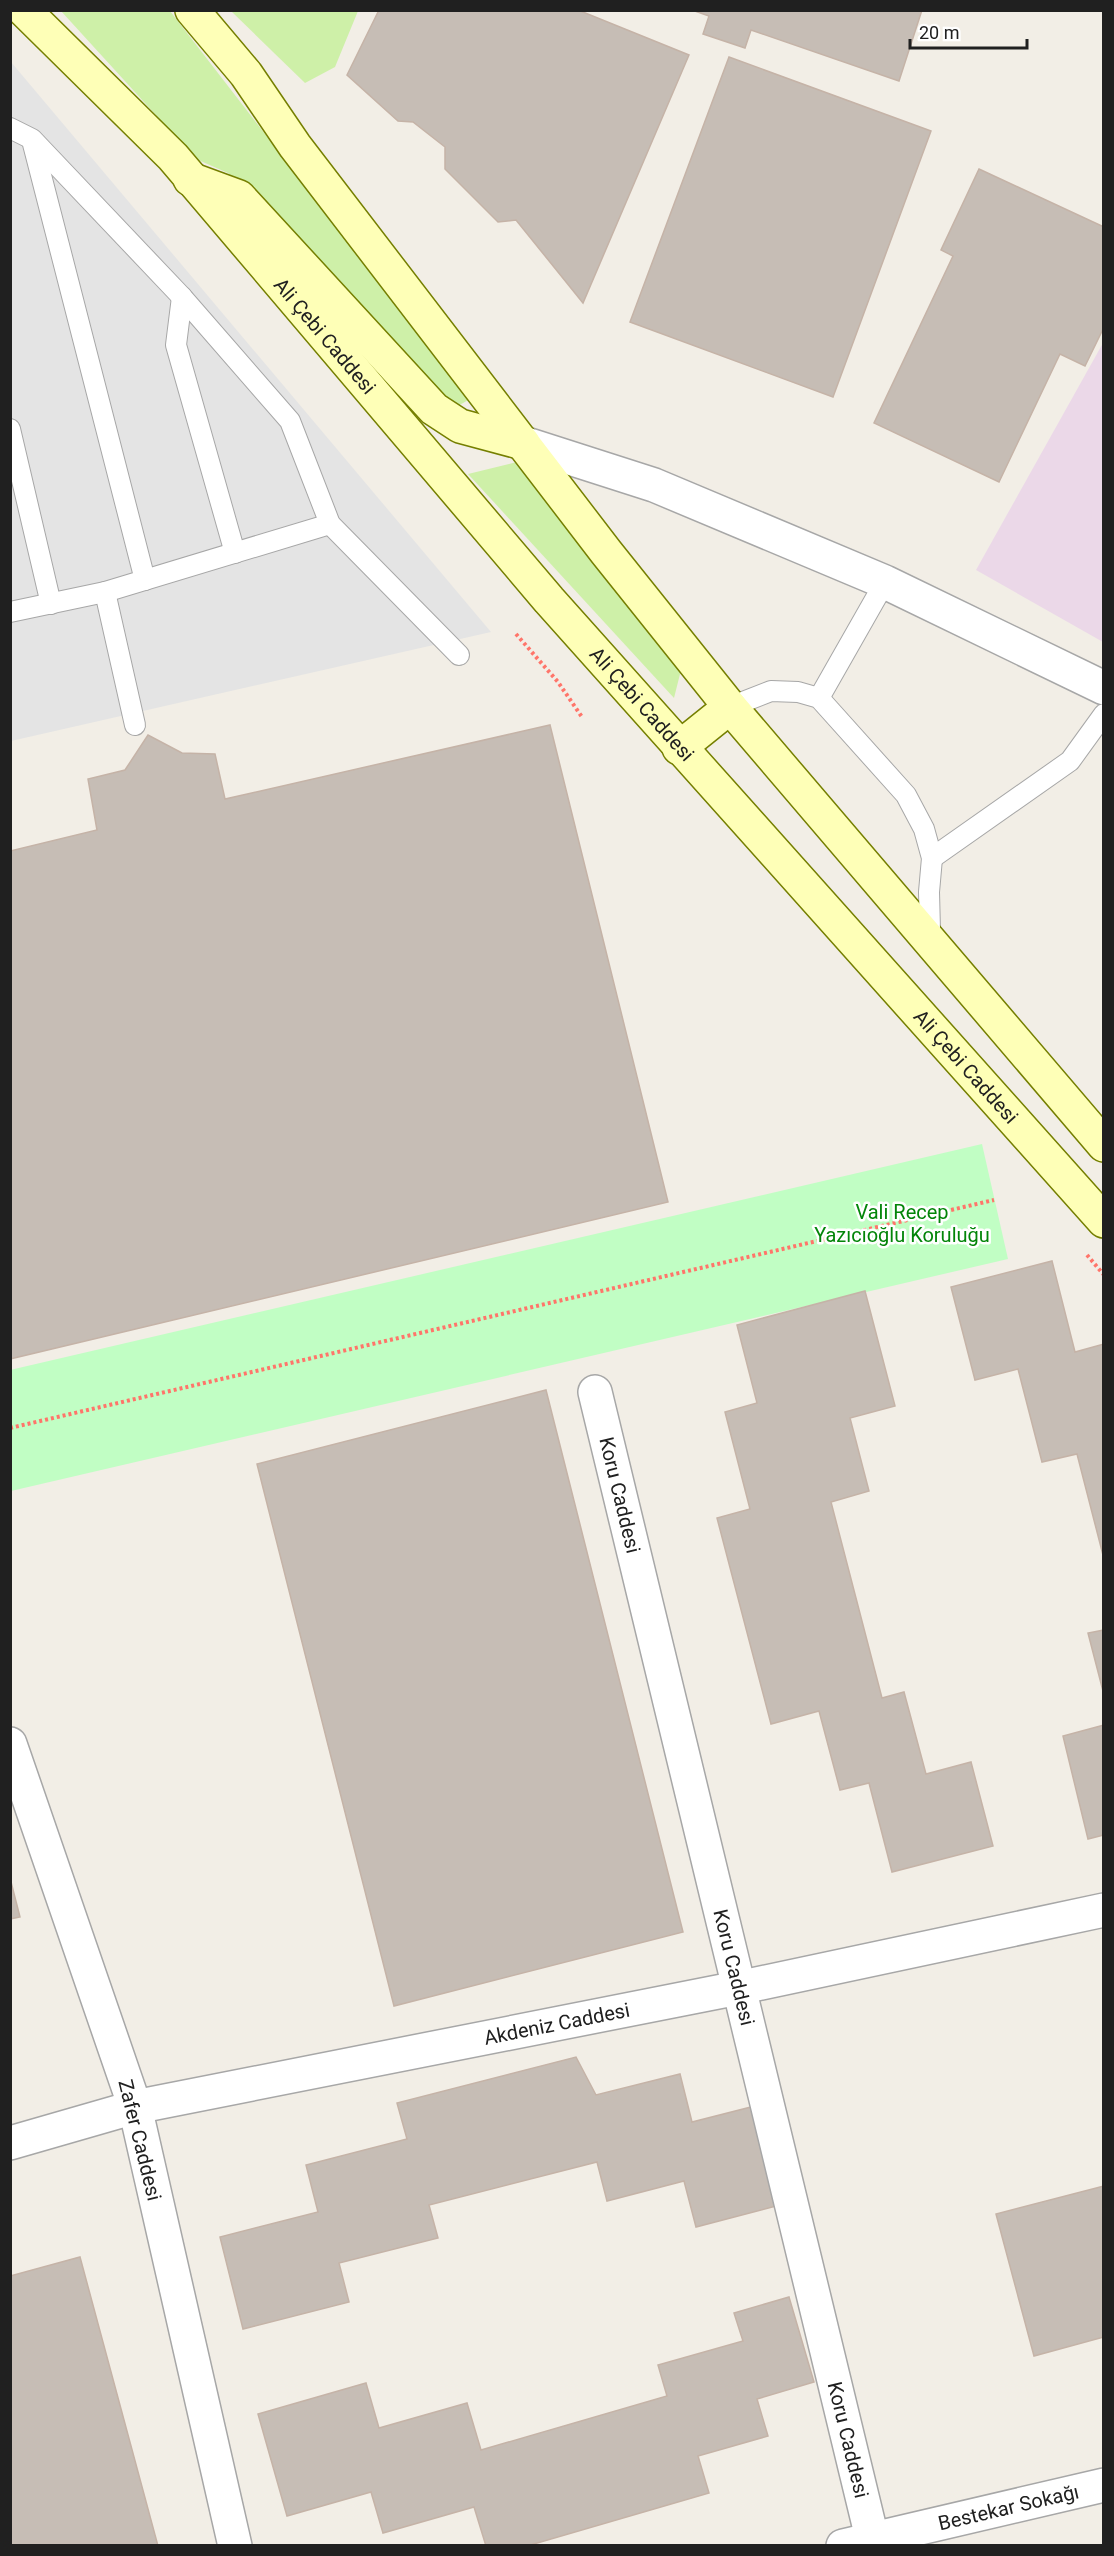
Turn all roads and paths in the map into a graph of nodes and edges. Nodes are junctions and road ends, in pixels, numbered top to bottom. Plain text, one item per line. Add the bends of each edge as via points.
1 (24, 10) edge
2 (192, 10) edge
3 (10, 128) edge
4 (32, 139) junction
5 (190, 179) junction
6 (182, 297) junction
7 (10, 429) edge
8 (523, 442) junction
9 (330, 524) junction
10 (235, 553) junction
11 (145, 580) junction
12 (885, 582) junction
13 (105, 592) junction
14 (51, 604) junction
15 (10, 612) edge
16 (516, 634) dead end
17 (459, 655) dead end
18 (1104, 688) edge
19 (819, 698) junction
20 (730, 707) junction
21 (1104, 714) edge
22 (582, 717) dead end
23 (135, 725) dead end
24 (679, 748) junction
25 (932, 858) junction
26 (936, 951) junction
27 (1104, 1145) edge
28 (994, 1200) dead end
29 (1104, 1221) edge
30 (595, 1392) dead end
31 (10, 1428) edge
32 (10, 1744) edge
33 (1104, 1910) edge
34 (738, 1988) junction
35 (135, 2107) junction
36 (10, 2143) edge
37 (1104, 2485) edge
38 (863, 2543) edge
39 (235, 2546) edge

1 - 5 main road, Ali Çebi Caddesi via 173,157
2 - 8 main road via 246,74 296,146
3 - 4 lane
4 - 6 lane
4 - 11 lane
5 - 8 main road via 239,196 434,409 460,426
5 - 24 main road, Ali Çebi Caddesi
6 - 9 lane via 290,421
6 - 10 lane via 176,345
7 - 14 lane
8 - 12 street via 654,485
8 - 20 main road
9 - 10 lane
9 - 17 lane
10 - 11 lane
11 - 13 lane
12 - 18 street
12 - 19 lane
13 - 14 lane
13 - 23 lane
14 - 15 lane
16 - 22 path
19 - 20 lane via 771,691
19 - 25 lane via 906,795 924,829
20 - 24 main road
20 - 26 main road
21 - 25 lane via 1070,761
24 - 29 main road, Ali Çebi Caddesi
25 - 26 lane via 930,930
26 - 27 main road
28 - 31 path
30 - 34 street, Koru Caddesi
32 - 35 street, Zafer Caddesi
33 - 34 street, Akdeniz Caddesi
34 - 35 street, Akdeniz Caddesi
34 - 38 street, Koru Caddesi
35 - 36 street, Akdeniz Caddesi
35 - 39 street, Zafer Caddesi
37 - 38 street, Bestekar Sokağı

